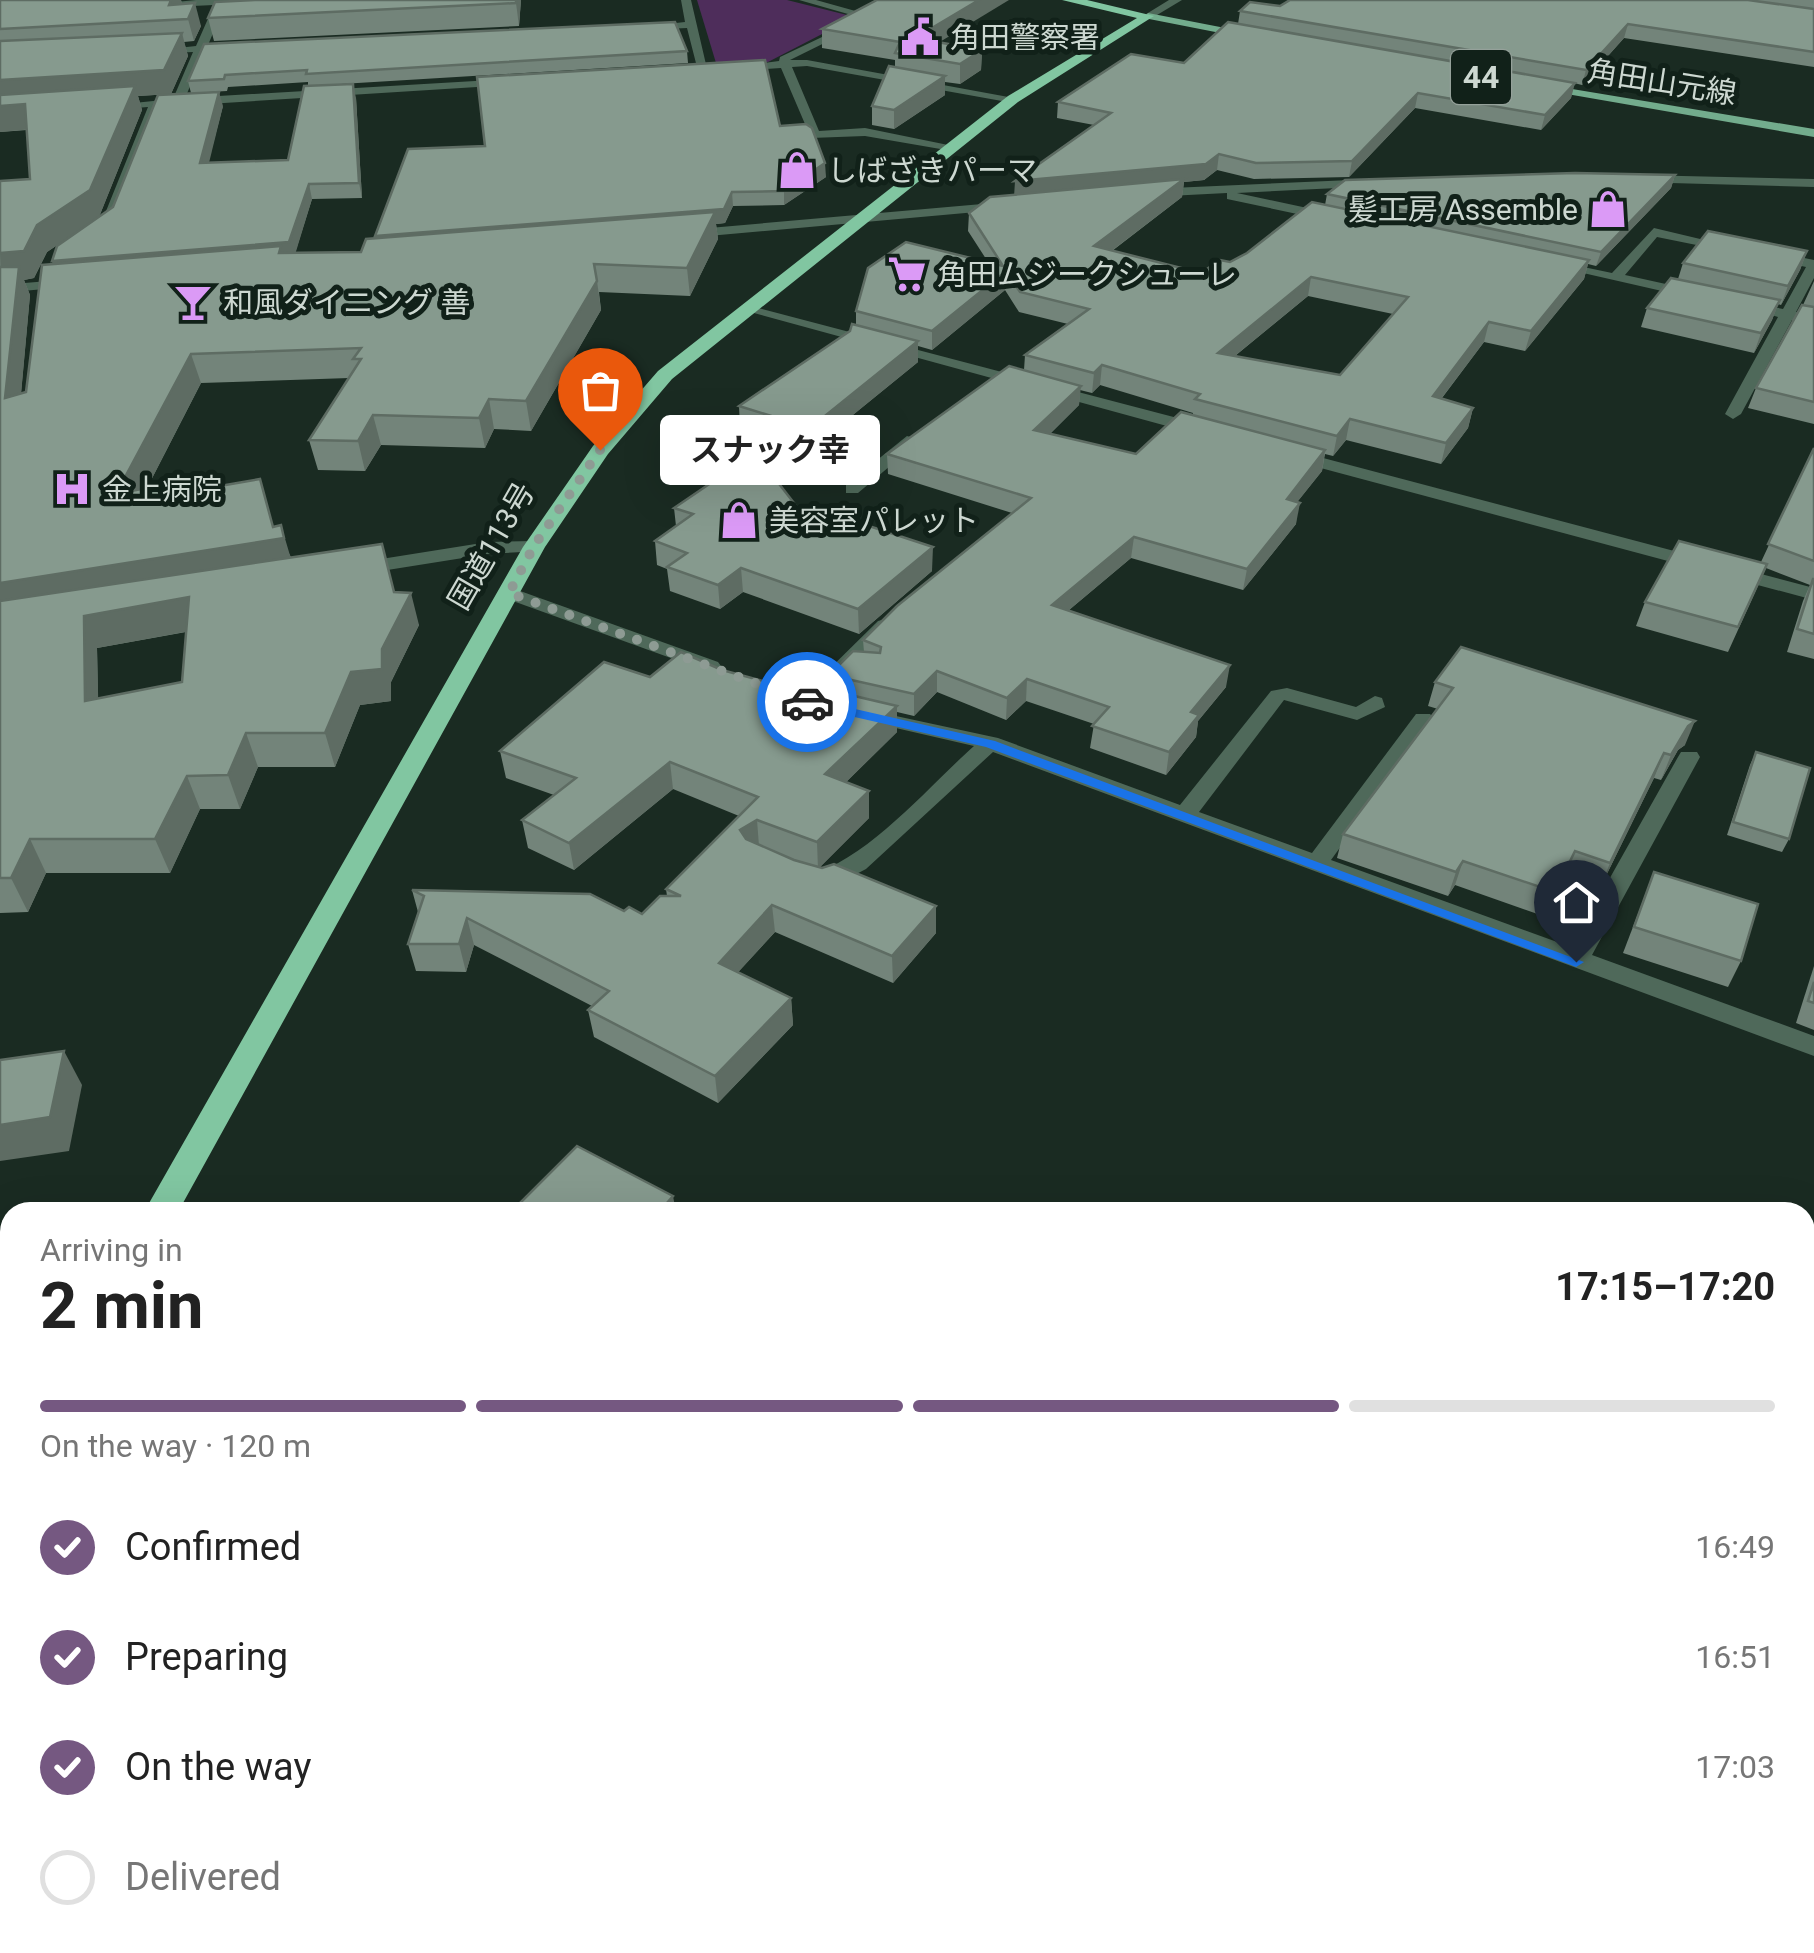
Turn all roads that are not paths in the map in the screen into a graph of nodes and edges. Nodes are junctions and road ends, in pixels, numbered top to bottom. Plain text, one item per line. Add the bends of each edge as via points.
1 (270, 0) edge
2 (686, 0) edge
3 (804, 0) edge
4 (1068, 0) edge
5 (1177, 0) edge
6 (222, 1) edge
7 (129, 6) edge
8 (1148, 16) junction
9 (691, 25) junction
10 (632, 28) edge
11 (1265, 38) edge
12 (258, 46) edge
13 (200, 49) junction
14 (140, 52) edge
15 (785, 64) junction
16 (704, 70) junction
17 (685, 72) edge
18 (528, 81) edge
19 (1520, 84) edge
20 (1013, 99) junction
21 (176, 102) junction
22 (154, 104) junction
23 (96, 107) edge
24 (1814, 132) edge
25 (952, 147) junction
26 (1630, 178) edge
27 (1381, 182) edge
28 (1814, 183) edge
29 (1194, 188) junction
30 (1135, 194) edge
31 (1017, 205) edge
32 (860, 220) junction
33 (1347, 221) edge
34 (94, 230) edge
35 (665, 236) edge
36 (1743, 250) edge
37 (1760, 254) edge
38 (1538, 262) edge
39 (1814, 265) edge
40 (1615, 278) junction
41 (45, 279) junction
42 (80, 282) edge
43 (0, 288) edge
44 (1710, 298) edge
45 (1730, 302) edge
46 (40, 305) edge
47 (748, 307) junction
48 (1787, 314) junction
49 (1814, 320) edge
50 (1734, 414) dead end
51 (924, 432) edge
52 (1224, 436) edge
53 (1280, 451) edge
54 (852, 489) dead end
55 (534, 546) junction
56 (332, 573) edge
57 (509, 593) junction
58 (1814, 594) edge
59 (903, 609) edge
60 (734, 674) edge
61 (1295, 675) dead end
62 (1278, 695) junction
63 (1375, 702) dead end
64 (1423, 718) dead end
65 (990, 744) junction
66 (1689, 756) edge
67 (1184, 815) junction
68 (1316, 864) junction
69 (798, 875) edge
70 (1576, 962) junction
71 (1814, 1046) edge
72 (168, 1202) edge

1 - 6 street
2 - 9 street
3 - 15 street via 872,17
4 - 8 highway
5 - 8 street
6 - 7 street
6 - 13 street
8 - 11 main road
8 - 20 highway, 国道113号
9 - 10 street
9 - 16 street
12 - 13 street
13 - 14 street
13 - 21 street
15 - 16 street
15 - 20 street
15 - 25 street via 816,135 864,132
16 - 17 street
18 - 21 street
19 - 24 main road, 角田山元線 / 44
20 - 25 highway, 国道113号
21 - 22 street
22 - 23 street
22 - 34 street via 108,221
25 - 32 highway, 国道113号
26 - 28 street
27 - 29 street
29 - 30 street
29 - 33 street
31 - 32 street
32 - 35 street
32 - 47 highway, 国道113号
36 - 40 street via 1654,232
37 - 39 street
38 - 40 street
39 - 48 street
40 - 44 street
41 - 42 street
41 - 43 street
41 - 46 street
45 - 48 street
47 - 52 street via 988,381
47 - 55 highway, 国道113号 via 633,410
48 - 49 street
48 - 50 street
51 - 54 street
53 - 58 street
55 - 56 street
55 - 57 highway, 国道113号
57 - 60 street
57 - 72 highway, 国道113号
59 - 65 street via 816,703
61 - 62 street
62 - 63 street via 1356,714
62 - 67 street
64 - 68 street
65 - 67 street
65 - 69 street via 858,864 824,883
66 - 70 street
67 - 68 street
68 - 70 street
70 - 71 street

